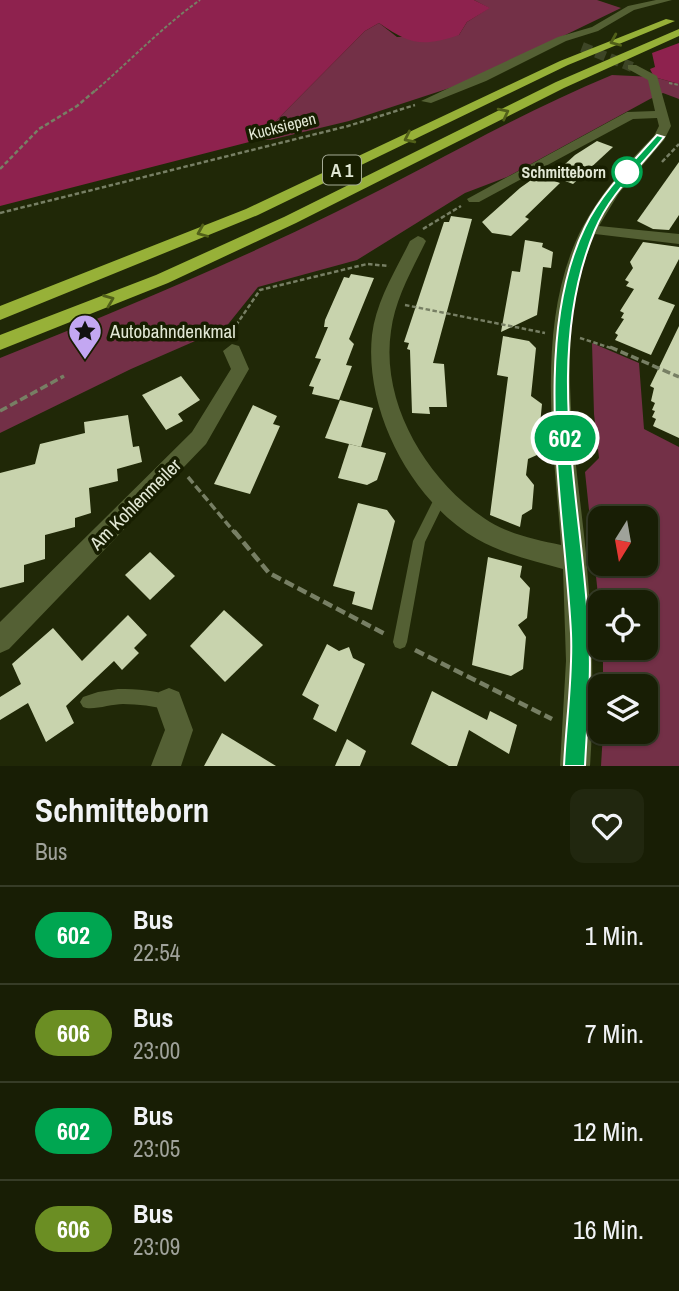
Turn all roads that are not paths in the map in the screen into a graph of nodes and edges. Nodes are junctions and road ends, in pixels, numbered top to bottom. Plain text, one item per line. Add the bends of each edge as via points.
1 (668, 0) edge
2 (679, 18) edge
3 (679, 32) edge
4 (562, 40) junction
5 (582, 47) tunnel mouth
6 (632, 67) tunnel mouth
7 (427, 101) road end
8 (664, 114) junction
9 (474, 199) road end
10 (589, 229) junction
11 (679, 239) edge
12 (418, 241) road end
13 (0, 313) edge
14 (0, 343) edge
15 (232, 351) road end
16 (441, 496) junction
17 (574, 560) junction
18 (0, 640) edge
19 (400, 642) road end
20 (88, 702) dead end
21 (169, 702) joint
22 (166, 766) edge
23 (575, 766) edge

1 - 4 street via 631,8
2 -> 13 highway, A 1 via 564,63 252,212
14 -> 3 highway, A 1 via 162,279
4 - 5 street
4 - 7 street
6 - 8 street via 653,78
8 - 9 street via 631,115
8 - 10 street via 660,137 606,200
10 - 11 street
10 - 17 street via 570,286 564,336 563,411
12 - 16 street via 389,301 381,335 382,369 392,412 414,458
15 - 18 street, Am Kohlenmeiler via 240,369 220,407 177,463
16 - 17 street via 482,530 510,543
16 - 19 lane via 419,541
17 - 23 street via 580,636
20 - 21 lane via 122,696
21 - 22 street via 179,730

